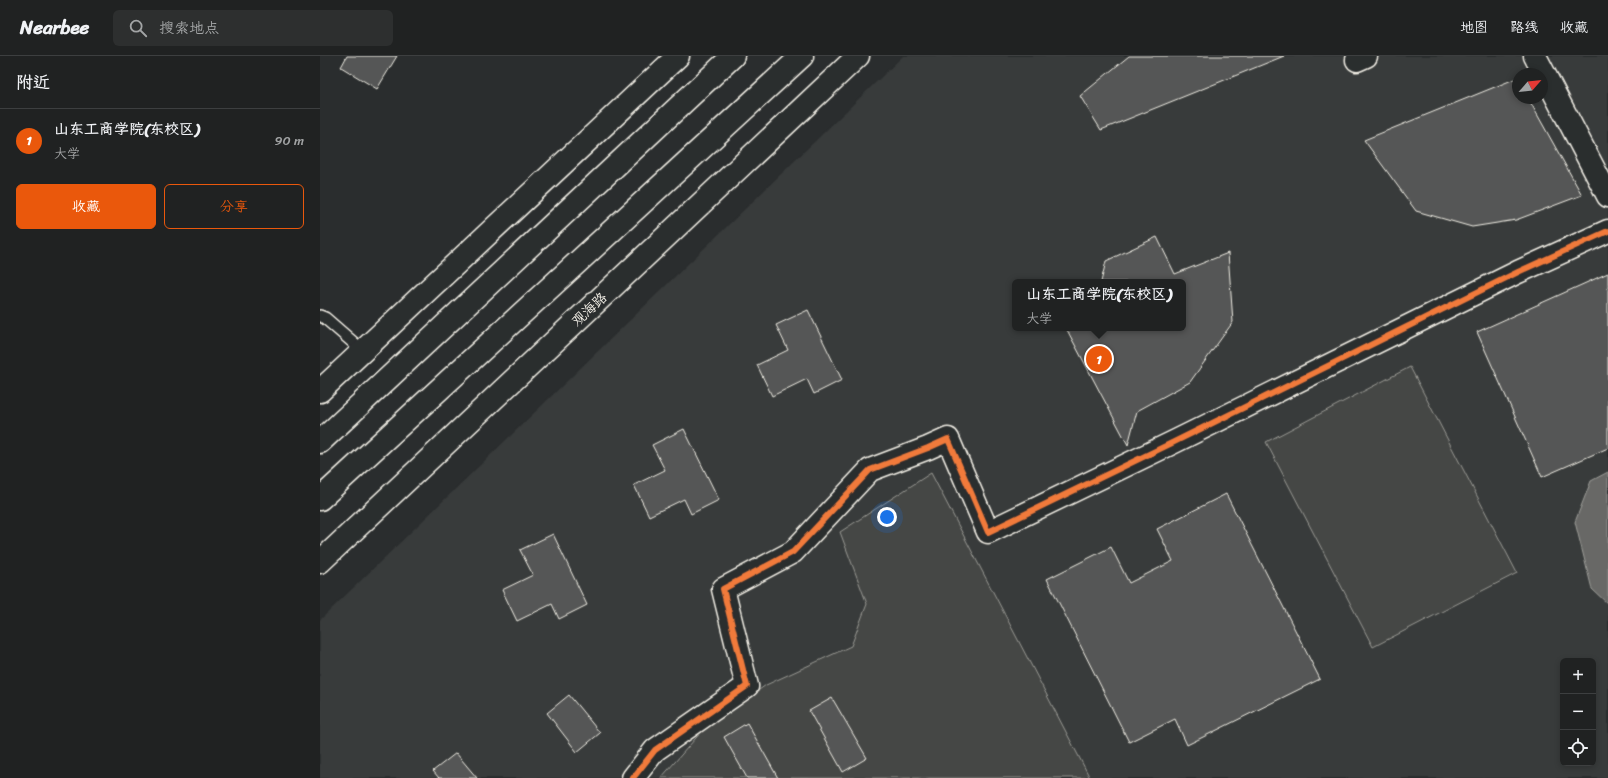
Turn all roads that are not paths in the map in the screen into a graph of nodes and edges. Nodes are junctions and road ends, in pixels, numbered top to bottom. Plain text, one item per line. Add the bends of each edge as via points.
1 (678, 56) edge
2 (733, 56) edge
3 (802, 56) edge
4 (858, 56) edge
5 (1535, 56) edge
6 (1608, 196) edge
7 (1608, 231) edge
8 (320, 316) edge
9 (363, 351) junction
10 (320, 391) edge
11 (320, 442) edge
12 (320, 499) edge
13 (320, 562) edge
14 (633, 778) edge

1 - 9 main road
2 - 11 main road
3 - 12 main road
4 - 13 main road, 观海路
5 - 6 main road
7 - 14 main road via 1518,272 988,532 948,439 870,470 793,552 723,589 747,686 655,750
8 - 9 lane
9 - 10 main road

